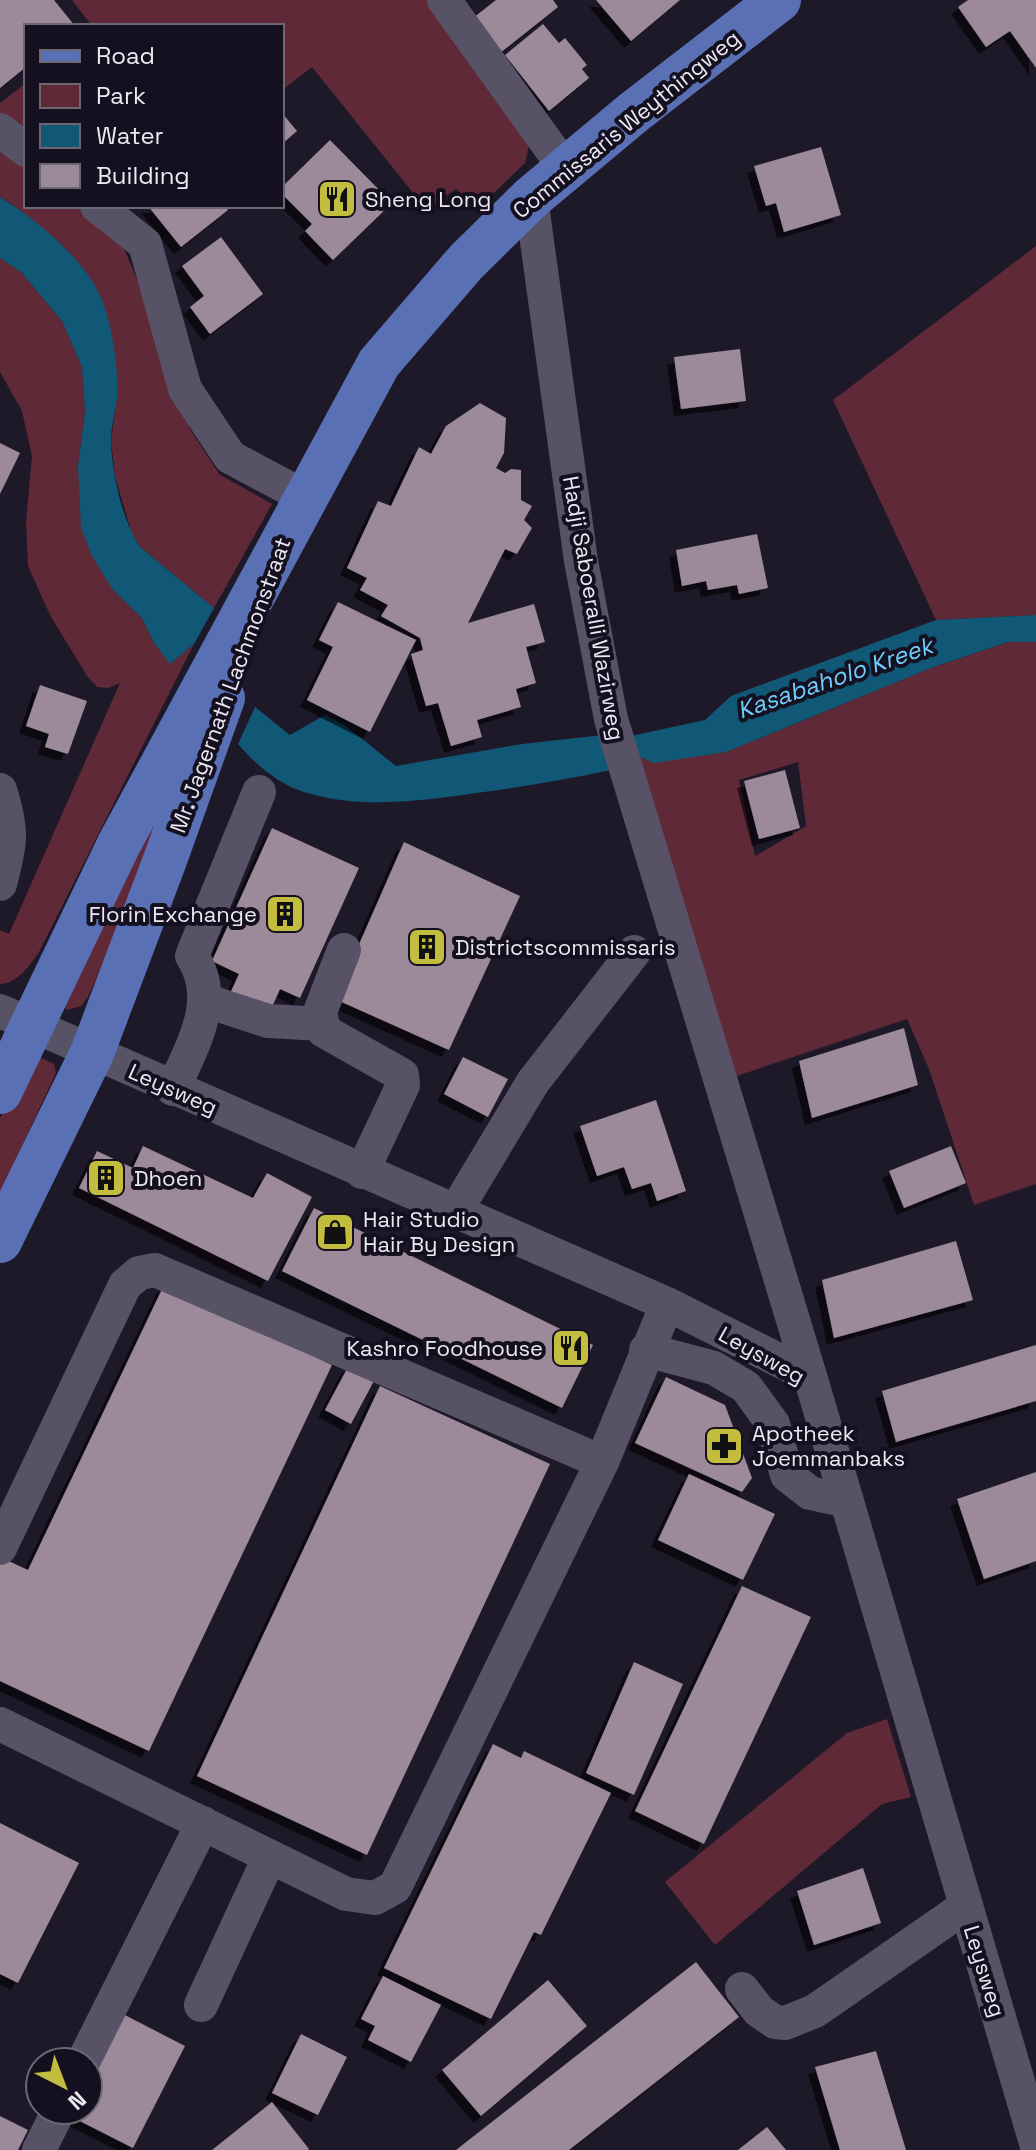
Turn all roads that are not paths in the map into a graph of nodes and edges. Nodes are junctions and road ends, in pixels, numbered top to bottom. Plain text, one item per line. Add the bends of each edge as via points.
1 (444, 0) edge
2 (779, 0) edge
3 (0, 130) edge
4 (24, 148) edge
5 (565, 168) junction
6 (531, 198) junction
7 (100, 208) edge
8 (297, 512) junction
9 (0, 790) edge
10 (259, 792) dead end
11 (0, 884) edge
12 (344, 950) dead end
13 (634, 952) dead end
14 (207, 1001) junction
15 (16, 1018) edge
16 (322, 1024) junction
17 (92, 1053) junction
18 (173, 1089) junction
19 (0, 1092) edge
20 (362, 1172) junction
21 (455, 1212) junction
22 (0, 1241) edge
23 (667, 1304) junction
24 (646, 1350) junction
25 (810, 1376) junction
26 (602, 1462) junction
27 (847, 1501) junction
28 (0, 1548) edge
29 (0, 1724) edge
30 (203, 1823) junction
31 (269, 1858) junction
32 (966, 1906) junction
33 (742, 1989) dead end
34 (201, 2005) dead end
35 (91, 2046) edge
36 (51, 2126) edge
37 (1036, 2142) edge
38 (39, 2150) edge

1 - 5 street
2 - 5 main road, Commissaris Weythingweg
3 - 4 street
5 - 6 main road, Commissaris Weythingweg
6 - 8 main road, Commissaris Weythingweg via 466,262 379,363
6 - 25 street, Hadji Saboeralli Wazirweg via 581,561 611,719
7 - 8 street via 145,244 185,389 230,457
8 - 15 main road, Mr. Jagernath Lachmonstraat via 119,844
8 - 17 main road, Mr. Jagernath Lachmonstraat
9 - 11 street via 11,825
10 - 14 street via 192,956
12 - 16 street via 320,1012
13 - 21 street via 533,1082
14 - 16 street via 268,1021
14 - 18 street
15 - 17 street, Leysweg
15 - 19 main road, Mr. Jagernath Lachmonstraat
16 - 20 street via 330,1037 402,1075 403,1085
17 - 18 street, Leysweg
17 - 22 main road, Mr. Jagernath Lachmonstraat
18 - 20 street, Leysweg
20 - 21 street, Leysweg
21 - 23 street, Leysweg
23 - 24 street
23 - 25 street, Leysweg
24 - 26 street
24 - 27 street via 714,1368 746,1387 773,1424 787,1475 810,1493
25 - 27 street, Leysweg
26 - 28 street via 155,1270 139,1273 125,1285
26 - 31 street via 395,1887 375,1898 346,1894
27 - 32 street, Leysweg
29 - 30 street
30 - 31 street
30 - 35 street
31 - 34 street
32 - 33 street via 797,2019 775,2022
32 - 37 street, Leysweg
36 - 38 street

